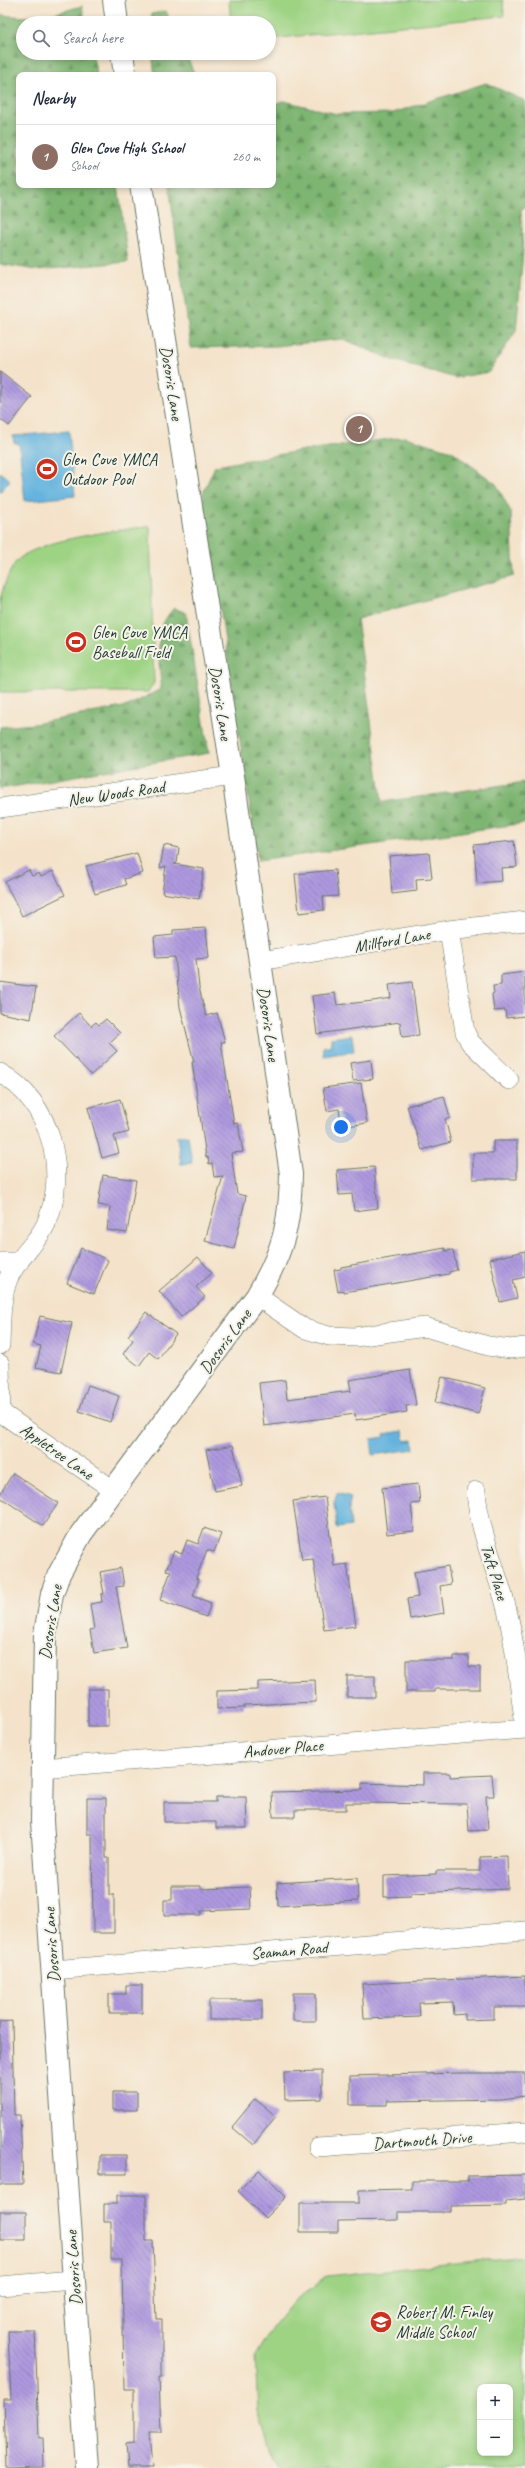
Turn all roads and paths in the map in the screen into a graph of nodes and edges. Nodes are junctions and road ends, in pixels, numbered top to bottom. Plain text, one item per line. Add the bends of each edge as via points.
1 (114, 0) edge
2 (116, 16) edge
3 (123, 60) edge
4 (125, 72) edge
5 (141, 188) edge
6 (232, 776) junction
7 (0, 808) edge
8 (525, 921) edge
9 (449, 930) junction
10 (260, 961) junction
11 (0, 1073) edge
12 (510, 1080) dead end
13 (0, 1262) edge
14 (19, 1262) junction
15 (257, 1296) junction
16 (0, 1345) edge
17 (525, 1347) edge
18 (0, 1364) edge
19 (1, 1412) edge
20 (114, 1491) junction
21 (476, 1491) dead end
22 (525, 1725) edge
23 (525, 1728) edge
24 (42, 1768) junction
25 (525, 1931) edge
26 (53, 1970) junction
27 (525, 2132) edge
28 (318, 2148) dead end
29 (73, 2280) junction
30 (0, 2286) edge
31 (87, 2468) edge

1 - 2 street
3 - 4 street
5 - 6 street, Dosoris Lane
6 - 7 street, New Woods Road
6 - 10 street, Dosoris Lane
8 - 9 street, Millford Lane
9 - 10 street, Millford Lane
9 - 12 street via 464,1032 470,1042
10 - 15 street, Dosoris Lane via 291,1174 286,1233 274,1268
11 - 14 street via 10,1078 36,1104 52,1140 56,1162 53,1204 46,1225
13 - 14 street
14 - 16 street via 8,1279 2,1304
15 - 17 street via 304,1329 329,1336 355,1337 426,1327 488,1346 511,1349
15 - 20 street, Dosoris Lane
18 - 19 street
19 - 20 street, Appletree Lane
20 - 24 street, Dosoris Lane via 75,1544 52,1594 43,1660
21 - 22 street, Taft Place via 478,1516 494,1562 507,1612
23 - 24 street, Andover Place
24 - 26 street, Dosoris Lane via 42,1821
25 - 26 street, Seaman Road
26 - 29 street, Dosoris Lane
27 - 28 street, Dartmouth Drive
29 - 30 street
29 - 31 street, Dosoris Lane

